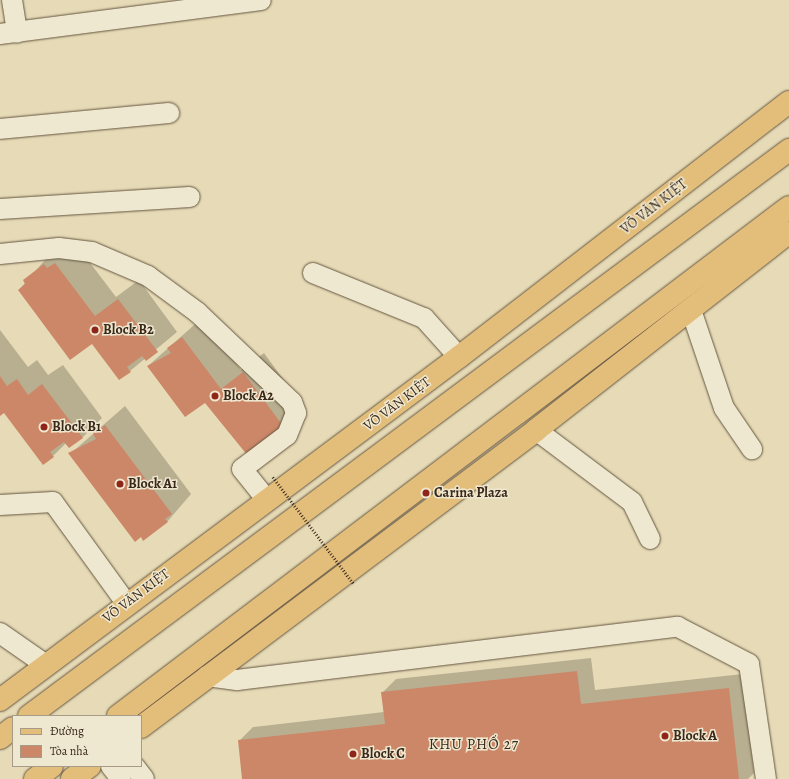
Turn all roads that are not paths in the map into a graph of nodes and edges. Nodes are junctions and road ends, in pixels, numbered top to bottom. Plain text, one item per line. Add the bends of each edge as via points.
1 (12, 0) edge
2 (261, 0) edge
3 (9, 33) edge
4 (789, 102) edge
5 (169, 113) dead end
6 (0, 129) edge
7 (789, 150) edge
8 (190, 197) dead end
9 (789, 208) edge
10 (0, 209) edge
11 (789, 232) edge
12 (0, 254) edge
13 (313, 273) dead end
14 (691, 310) junction
15 (460, 357) junction
16 (536, 430) junction
17 (752, 449) dead end
18 (267, 500) junction
19 (0, 505) edge
20 (650, 539) dead end
21 (126, 603) junction
22 (0, 633) edge
23 (46, 665) junction
24 (208, 676) junction
25 (0, 700) edge
26 (30, 715) edge
27 (119, 715) edge
28 (142, 726) edge
29 (89, 767) edge
30 (114, 767) edge
31 (134, 775) edge
32 (72, 779) edge
33 (766, 779) edge

1 - 3 street
2 - 3 street
4 - 15 main road, VÕ VĂN KIỆT
5 - 6 street
7 - 26 main road
8 - 10 street
9 - 27 main road
11 - 14 main road
12 - 18 street via 59,248 92,252 148,276 196,312 292,402 296,413 287,435 242,469
13 - 15 street via 424,318
14 - 16 main road
14 - 17 street via 724,408
15 - 18 main road, VÕ VĂN KIỆT
16 - 20 street via 632,502
16 - 24 main road
18 - 21 main road, VÕ VĂN KIỆT
19 - 21 street via 53,502
21 - 23 main road, VÕ VĂN KIỆT
22 - 23 street
23 - 25 main road, VÕ VĂN KIỆT
24 - 28 main road
24 - 33 street via 237,680 678,626 749,664
29 - 32 main road
30 - 31 street

